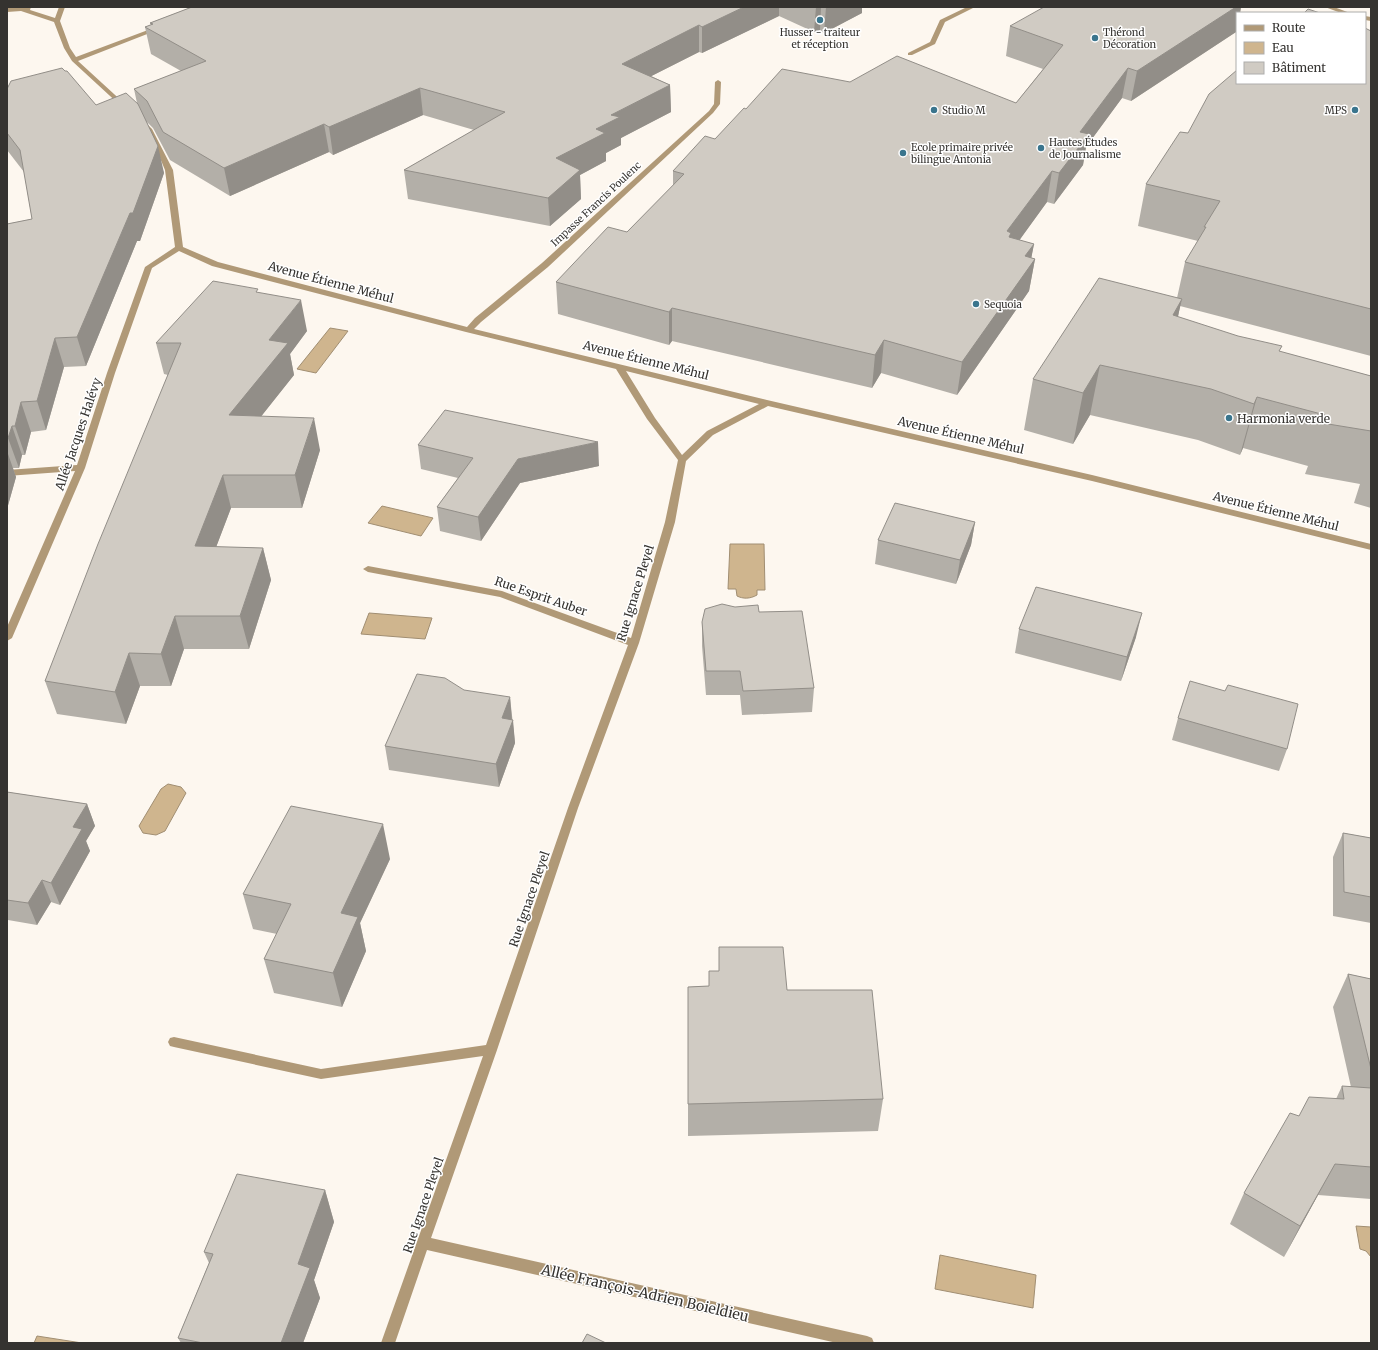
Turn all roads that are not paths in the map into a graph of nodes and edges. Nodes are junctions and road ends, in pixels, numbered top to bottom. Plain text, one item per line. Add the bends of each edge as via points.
1 (34, 7) edge
2 (62, 7) edge
3 (972, 7) edge
4 (1328, 7) edge
5 (23, 9) junction
6 (7, 10) edge
7 (1344, 12) edge
8 (56, 21) junction
9 (163, 26) edge
10 (910, 54) dead end
11 (74, 60) junction
12 (718, 82) dead end
13 (179, 248) junction
14 (469, 330) junction
15 (619, 366) junction
16 (767, 403) junction
17 (682, 460) junction
18 (81, 468) junction
19 (7, 473) edge
20 (1371, 547) edge
21 (368, 570) dead end
22 (7, 638) edge
23 (634, 643) junction
24 (174, 1042) dead end
25 (491, 1050) junction
26 (424, 1243) junction
27 (388, 1343) edge
28 (867, 1343) edge

1 - 5 street
2 - 8 street
3 - 10 street via 942,21 933,43
4 - 7 street
5 - 6 street
5 - 8 street
8 - 11 street
9 - 11 street
11 - 13 street via 149,129 169,170
12 - 14 street, Impasse Francis Poulenc via 717,104 711,112 545,265
13 - 14 street, Avenue Étienne Méhul via 215,264
13 - 18 street, Allée Jacques Halévy via 149,267 111,373
14 - 15 street, Avenue Étienne Méhul
15 - 16 street, Avenue Étienne Méhul
15 - 17 street via 651,419
16 - 17 street via 710,433
16 - 20 street, Avenue Étienne Méhul via 1092,478
17 - 23 street, Rue Ignace Pleyel via 670,522
18 - 19 street
18 - 22 street, Allée Jacques Halévy
21 - 23 street, Rue Esprit Auber via 502,594
23 - 25 street, Rue Ignace Pleyel via 573,808
24 - 25 street via 321,1074
25 - 26 street, Rue Ignace Pleyel
26 - 27 street, Rue Ignace Pleyel
26 - 28 street, Allée François-Adrien Boieldieu

